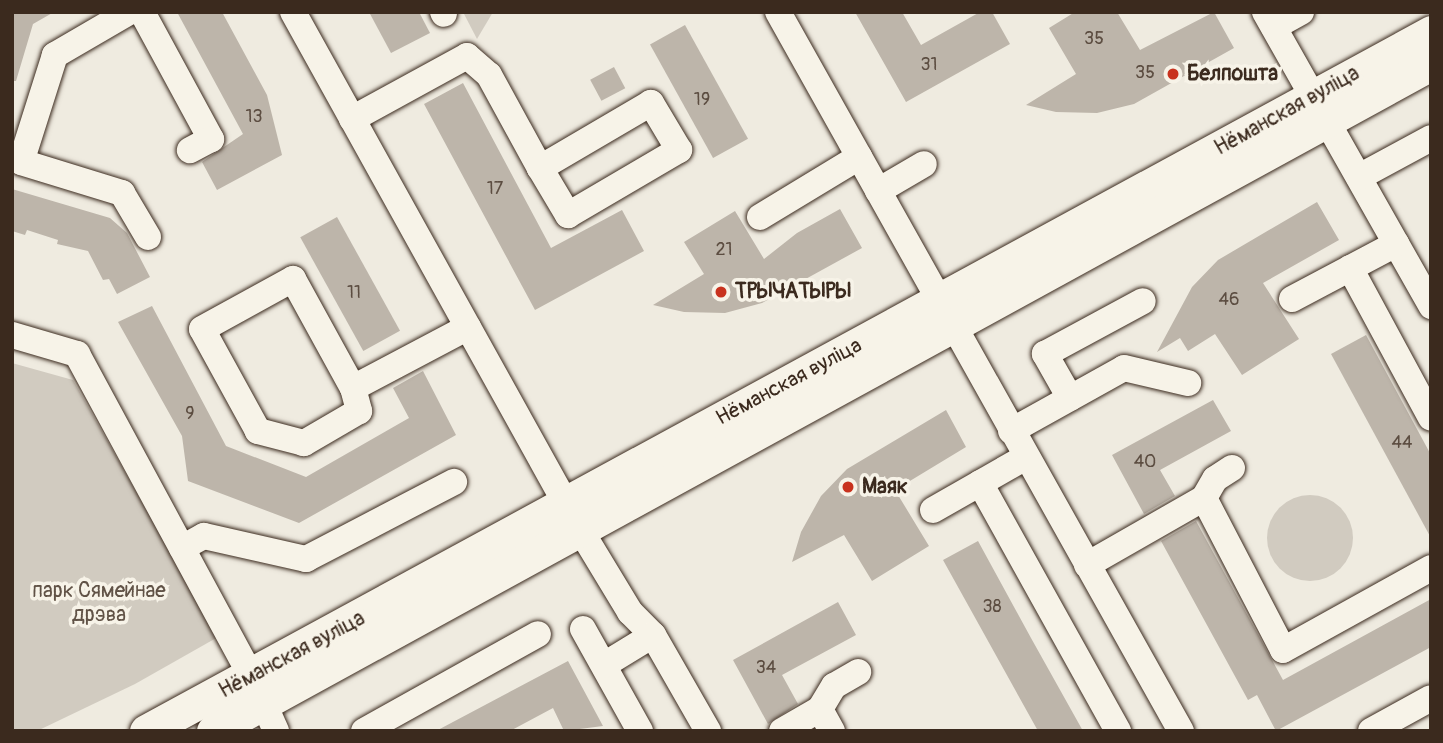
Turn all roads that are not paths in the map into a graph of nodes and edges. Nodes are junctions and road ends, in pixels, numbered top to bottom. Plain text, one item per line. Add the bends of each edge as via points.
1 (130, 12) edge
2 (142, 12) edge
3 (293, 12) edge
4 (778, 12) edge
5 (1301, 12) edge
6 (1270, 20) edge
7 (1431, 32) edge
8 (1431, 64) edge
9 (1321, 109) junction
10 (352, 119) junction
11 (1431, 138) edge
12 (190, 150) dead end
13 (859, 157) junction
14 (925, 164) dead end
15 (540, 168) junction
16 (1359, 177) junction
17 (878, 191) junction
18 (760, 217) dead end
19 (148, 237) dead end
20 (1396, 244) junction
21 (1350, 268) junction
22 (1292, 299) dead end
23 (1143, 301) dead end
24 (1431, 306) edge
25 (946, 313) junction
26 (468, 327) junction
27 (12, 335) edge
28 (1188, 383) dead end
29 (353, 388) junction
30 (1070, 398) junction
31 (1431, 418) edge
32 (1011, 431) junction
33 (1026, 457) junction
34 (1232, 468) dead end
35 (454, 482) dead end
36 (980, 483) junction
37 (1204, 498) junction
38 (565, 502) junction
39 (933, 510) dead end
40 (581, 531) junction
41 (182, 548) junction
42 (1087, 565) junction
43 (1431, 568) edge
44 (583, 629) dead end
45 (538, 634) dead end
46 (653, 635) junction
47 (604, 665) junction
48 (858, 672) dead end
49 (1431, 698) edge
50 (264, 704) edge
51 (826, 720) edge
52 (1398, 724) edge
53 (634, 729) edge
54 (146, 731) edge
55 (213, 731) edge
56 (364, 731) edge
57 (708, 731) edge
58 (782, 731) edge
59 (1118, 731) edge
60 (1181, 731) edge
61 (1371, 731) edge

1 - 19 lane via 55,55 21,162 122,193
2 - 12 lane via 211,139
3 - 10 lane
4 - 13 lane
5 - 6 lane
6 - 9 lane
7 - 9 main road, Нёманская вуліца
8 - 9 main road, Нёманская вуліца
9 - 16 lane
9 - 25 main road, Нёманская вуліца
10 - 15 lane via 467,56 489,75
10 - 26 lane
11 - 16 lane
13 - 17 lane
13 - 18 lane
14 - 17 lane
15 - 15 lane via 568,215 679,150 651,103
16 - 20 lane
17 - 25 lane
20 - 21 lane
20 - 24 lane
21 - 22 lane
21 - 31 lane
23 - 30 lane via 1045,354
25 - 32 lane
25 - 38 main road, Нёманская вуліца
25 - 40 main road, Нёманская вуліца
26 - 29 lane
26 - 38 lane
27 - 41 lane via 77,354
28 - 30 lane via 1124,368
29 - 29 lane via 359,411 304,443 258,431 202,328 293,279
30 - 32 lane
32 - 33 lane
33 - 36 lane
33 - 42 lane
34 - 37 lane via 1215,479
35 - 41 lane via 306,559 204,536
36 - 39 lane
36 - 59 lane
37 - 42 lane
37 - 43 lane via 1283,650
38 - 40 lane
38 - 50 main road, Нёманская вуліца
40 - 46 lane via 630,612
40 - 50 main road, Нёманская вуліца
41 - 50 lane
42 - 60 lane
44 - 47 lane
45 - 56 lane
46 - 47 lane
46 - 57 lane
47 - 53 lane
48 - 51 lane via 834,686
49 - 52 lane
50 - 54 main road, Нёманская вуліца
50 - 55 main road, Нёманская вуліца
51 - 58 lane
52 - 61 lane

